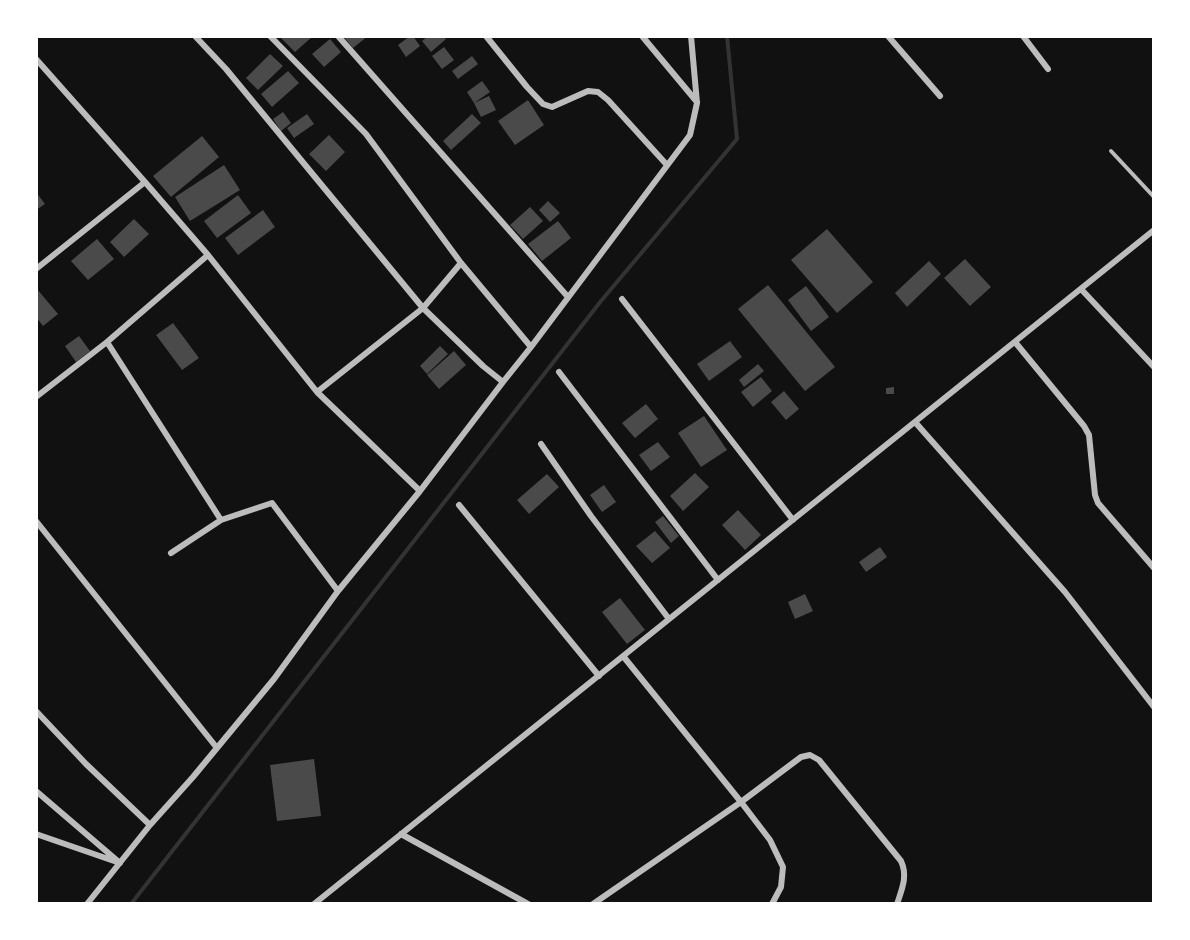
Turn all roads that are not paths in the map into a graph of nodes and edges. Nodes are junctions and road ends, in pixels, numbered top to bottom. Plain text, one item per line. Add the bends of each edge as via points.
1 (195, 36) edge
2 (270, 36) edge
3 (338, 36) edge
4 (486, 36) edge
5 (642, 36) edge
6 (691, 36) edge
7 (888, 36) edge
8 (1023, 36) edge
9 (37, 61) edge
10 (1048, 69) dead end
11 (940, 96) dead end
12 (697, 103) junction
13 (1111, 151) dead end
14 (667, 165) junction
15 (145, 182) junction
16 (1154, 197) edge
17 (1154, 230) edge
18 (208, 255) junction
19 (461, 263) junction
20 (36, 269) edge
21 (1081, 289) junction
22 (568, 297) junction
23 (622, 299) dead end
24 (423, 308) junction
25 (107, 342) junction
26 (1015, 342) junction
27 (531, 347) junction
28 (1154, 367) edge
29 (559, 372) dead end
30 (503, 382) junction
31 (316, 392) junction
32 (36, 397) edge
33 (915, 422) junction
34 (541, 444) dead end
35 (420, 491) junction
36 (459, 505) dead end
37 (221, 520) junction
38 (793, 520) junction
39 (36, 521) edge
40 (171, 553) dead end
41 (1154, 568) edge
42 (718, 580) junction
43 (339, 591) junction
44 (669, 619) junction
45 (623, 656) junction
46 (599, 676) junction
47 (1154, 707) edge
48 (36, 711) edge
49 (217, 748) junction
50 (36, 791) edge
51 (741, 802) junction
52 (150, 825) junction
53 (36, 834) edge
54 (401, 834) junction
55 (120, 863) junction
56 (87, 904) edge
57 (314, 904) edge
58 (528, 904) edge
59 (593, 904) edge
60 (772, 904) edge
61 (897, 904) edge

1 - 24 street
2 - 19 street via 366,134
3 - 22 street
4 - 14 street via 543,104 552,107 588,91 598,92
5 - 12 street
6 - 12 street
7 - 11 street
8 - 10 street
9 - 15 street
12 - 14 street via 690,135
13 - 16 lane
14 - 22 street
15 - 18 street
15 - 20 street
17 - 21 street
18 - 25 street
18 - 31 street
19 - 24 street
19 - 27 street
21 - 26 street
21 - 28 street
22 - 27 street
23 - 38 street
24 - 30 street
24 - 31 street
25 - 32 street
25 - 37 street
26 - 33 street
26 - 41 street via 1084,426 1089,435 1098,503
27 - 30 street
29 - 42 street
30 - 35 street
31 - 35 street
33 - 38 street
33 - 47 street via 1065,591
34 - 44 street
35 - 43 street
36 - 46 street
37 - 40 street
37 - 43 street via 272,503
38 - 42 street
39 - 49 street
42 - 44 street
43 - 49 street
44 - 45 street
45 - 46 street
45 - 51 street
46 - 54 street
48 - 52 street
49 - 52 street
50 - 55 street
51 - 59 street
51 - 60 street via 770,840 783,867 781,887
51 - 61 street via 801,757 810,755 819,760 901,861 904,883
52 - 55 street
53 - 55 street
54 - 57 street
54 - 58 street
55 - 56 street

